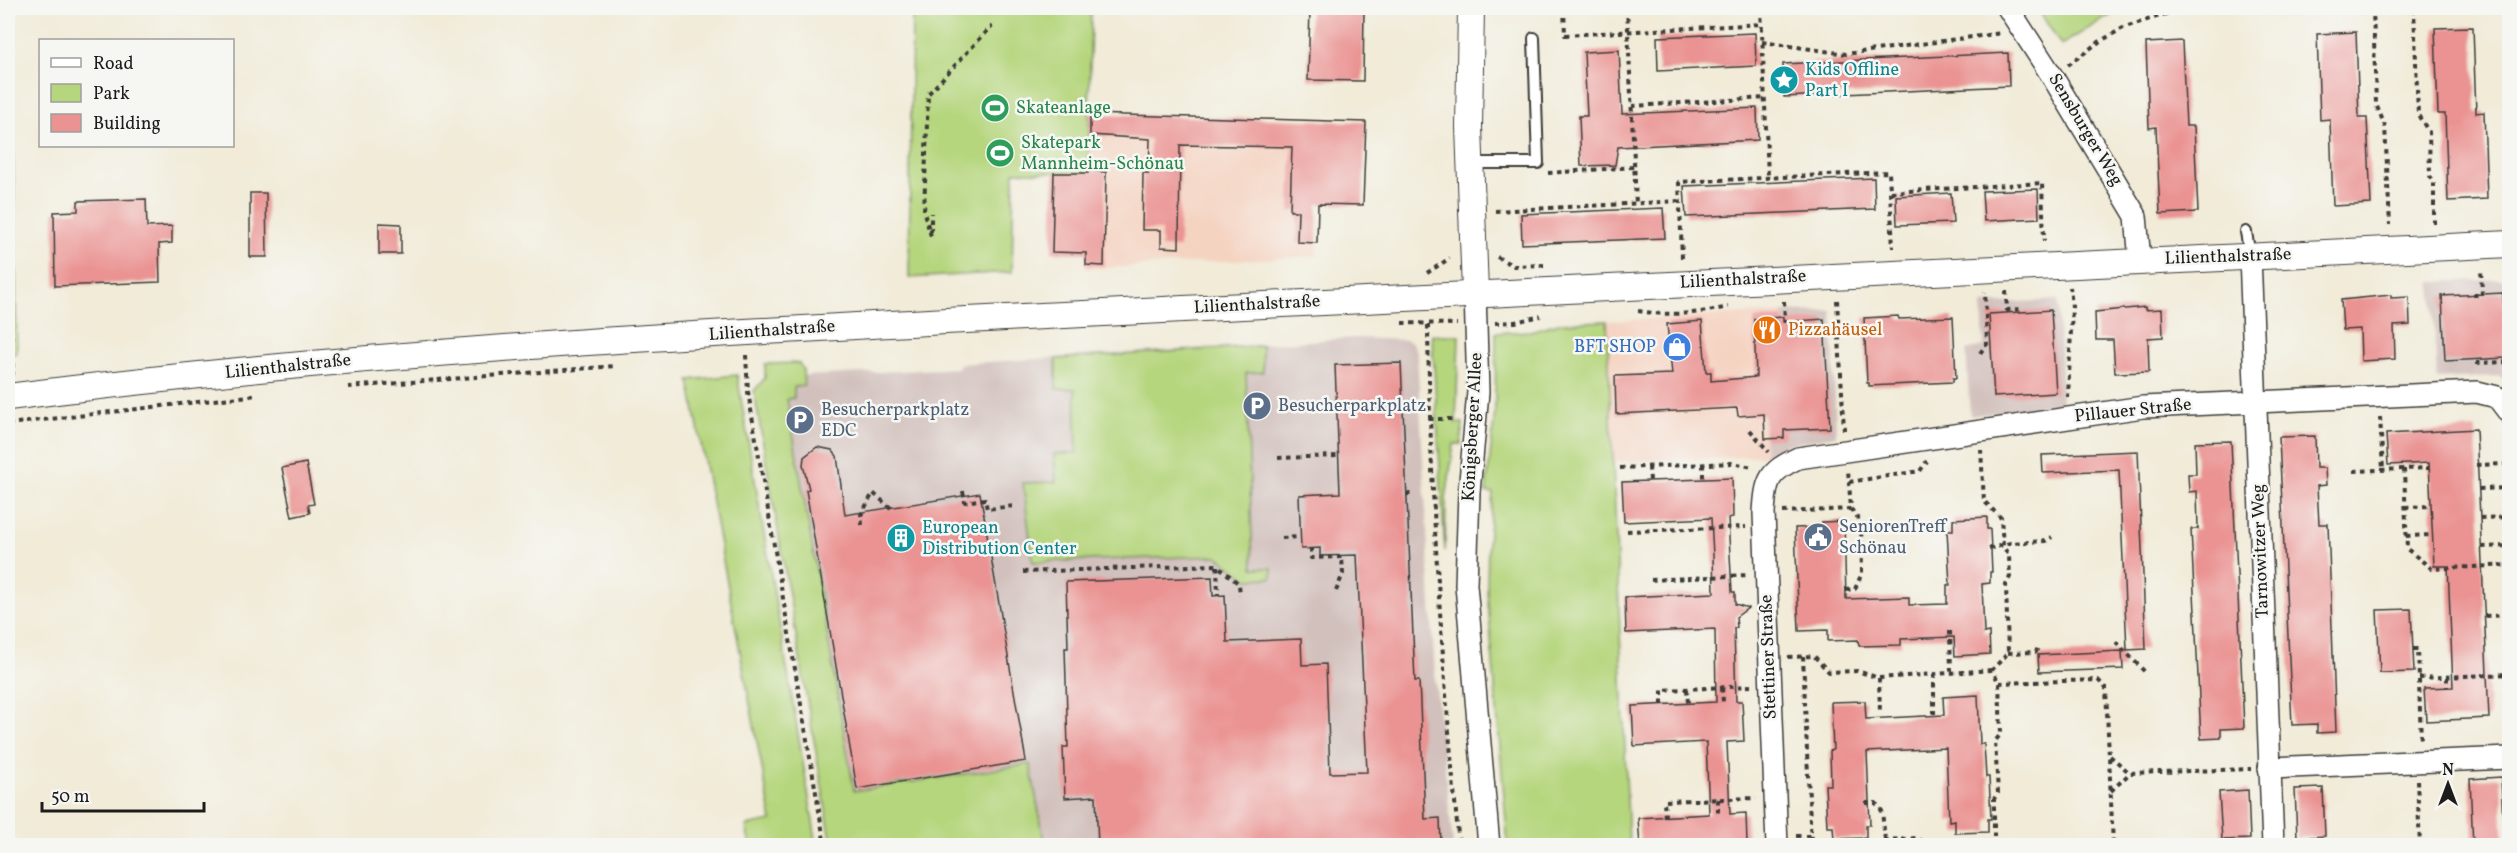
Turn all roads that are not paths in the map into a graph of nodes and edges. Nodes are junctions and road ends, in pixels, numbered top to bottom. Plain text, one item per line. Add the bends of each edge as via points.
1 (1471, 8) edge
2 (2013, 16) edge
3 (1534, 38) dead end
4 (1471, 163) junction
5 (2248, 244) junction
6 (2510, 244) edge
7 (2140, 261) junction
8 (1475, 292) junction
9 (8, 397) edge
10 (2255, 402) junction
11 (2510, 414) edge
12 (1778, 468) joint
13 (2510, 758) edge
14 (2270, 768) junction
15 (1489, 846) edge
16 (1777, 846) edge
17 (2273, 846) edge

1 - 4 street, Königsberger Allee
2 - 7 street, Sensburger Weg via 2136,216
3 - 4 lane via 1538,163
4 - 8 street, Königsberger Allee
5 - 6 street, Lilienthalstraße
5 - 7 street, Lilienthalstraße
5 - 10 street, Tarnowitzer Weg
7 - 8 street, Lilienthalstraße
8 - 9 street, Lilienthalstraße via 746,344 304,365
8 - 15 street, Königsberger Allee via 1477,401 1466,585
10 - 11 street, Pillauer Straße via 2477,392 2497,397
10 - 12 street, Pillauer Straße via 2144,407 2071,417 1798,458
10 - 14 street, Tarnowitzer Weg
12 - 16 street, Stettiner Straße via 1766,490 1764,513
13 - 14 street
14 - 17 street, Tarnowitzer Weg

